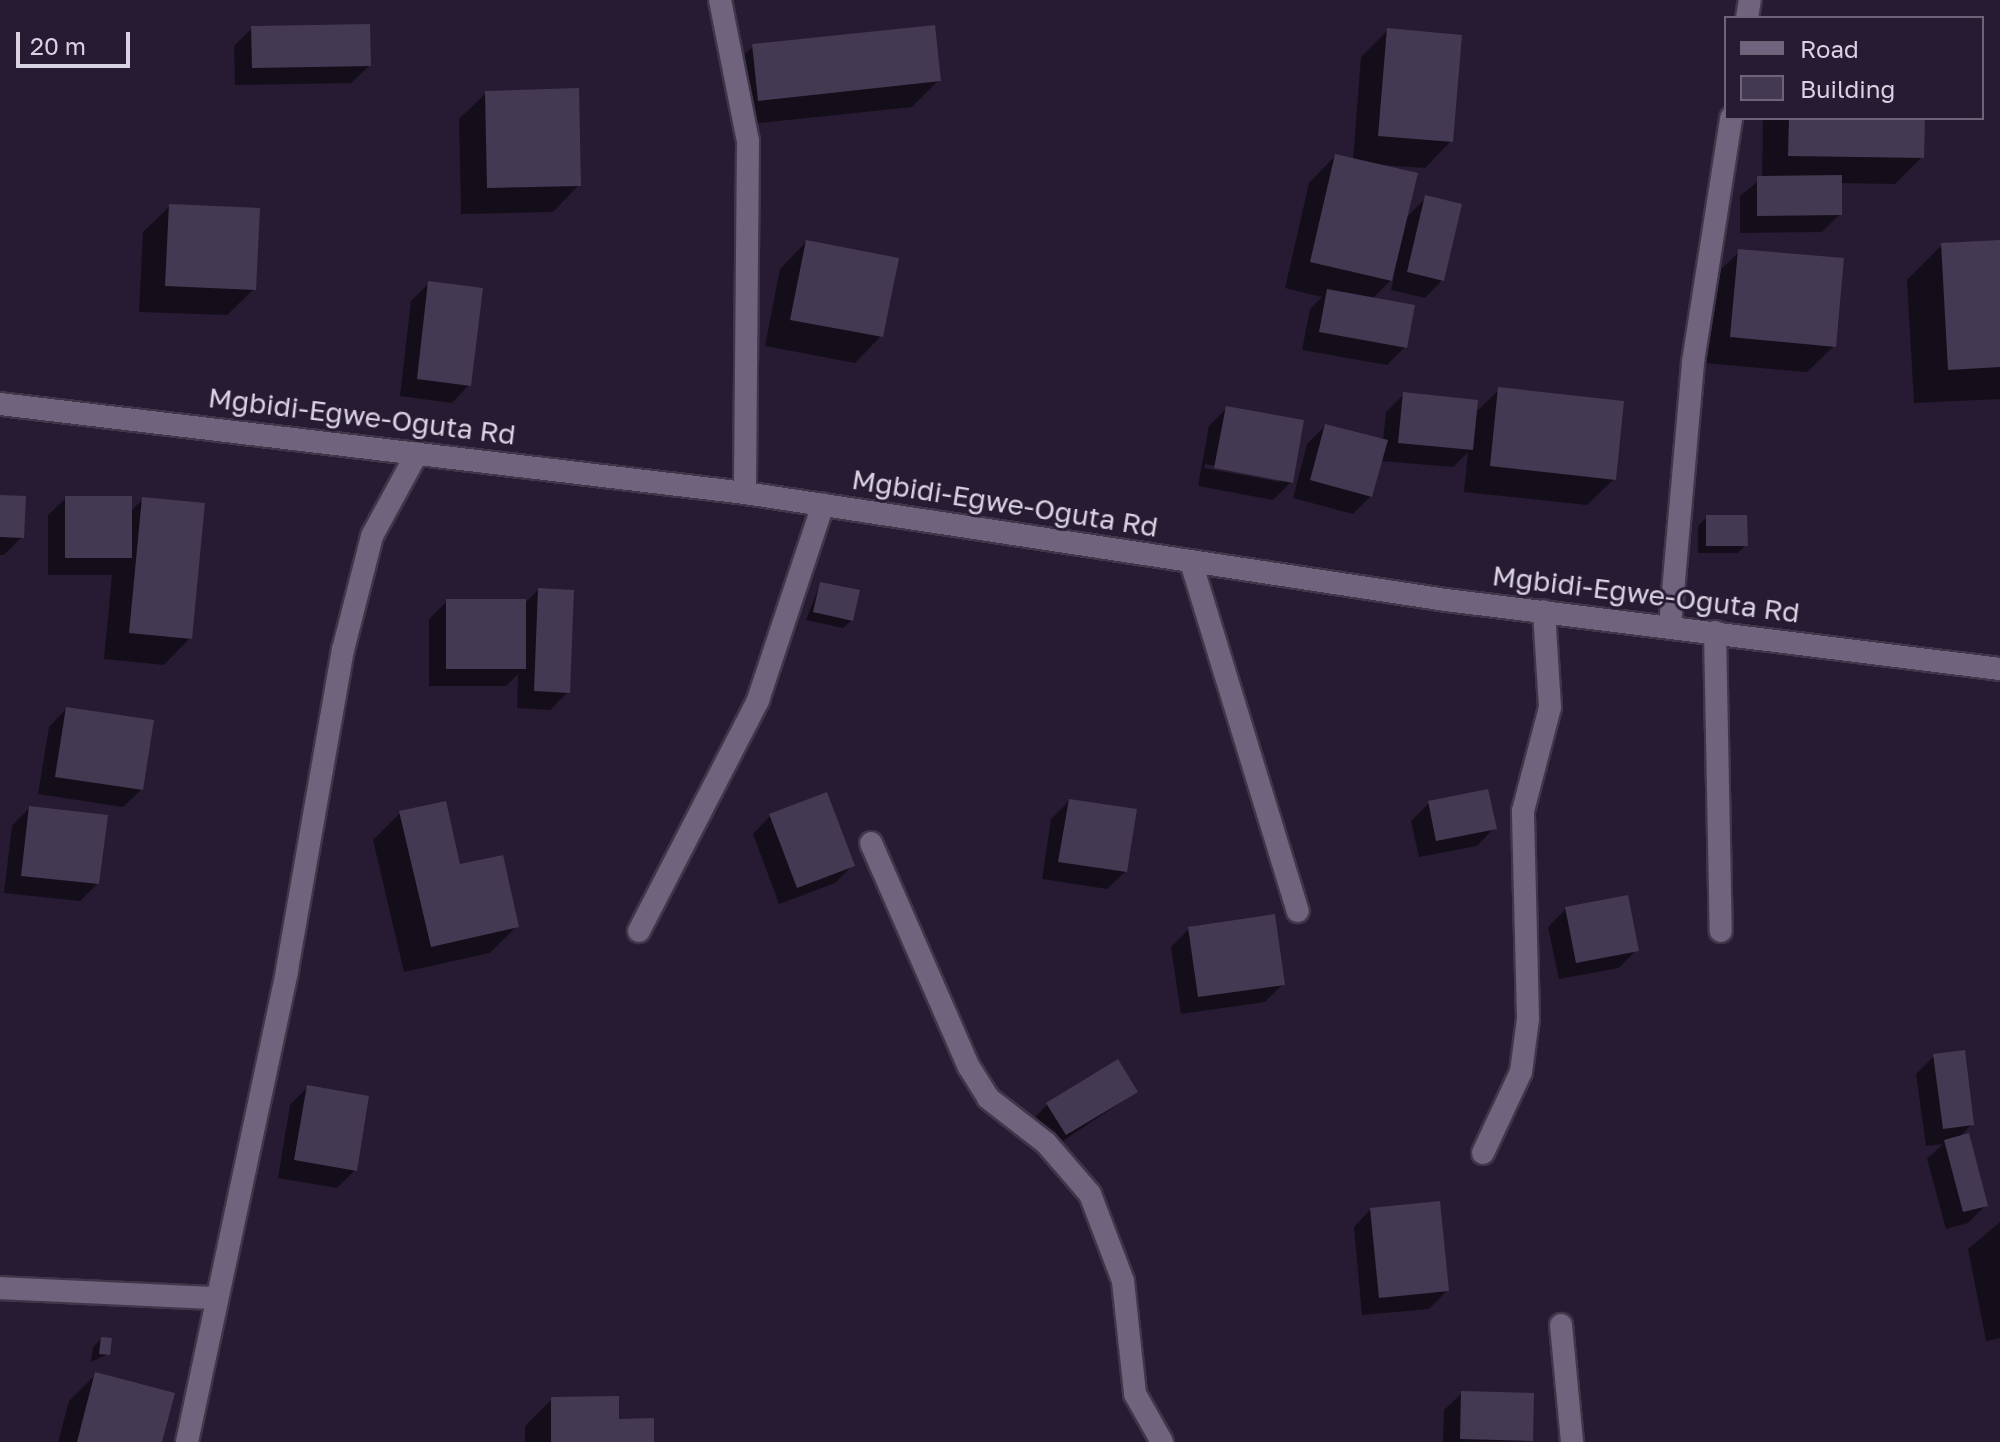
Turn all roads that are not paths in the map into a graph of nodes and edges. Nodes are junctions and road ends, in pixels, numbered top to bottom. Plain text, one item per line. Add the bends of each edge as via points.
1 (720, 0) edge
2 (1731, 120) edge
3 (0, 404) edge
4 (417, 453) junction
5 (745, 493) junction
6 (823, 505) junction
7 (1191, 562) junction
8 (1544, 611) junction
9 (1670, 626) junction
10 (1715, 632) junction
11 (2000, 669) edge
12 (871, 843) dead end
13 (1298, 911) dead end
14 (639, 931) dead end
15 (1721, 931) dead end
16 (1483, 1153) dead end
17 (0, 1288) edge
18 (212, 1298) junction
19 (1561, 1325) dead end
20 (187, 1442) edge
21 (1162, 1442) edge
22 (1572, 1442) edge

1 - 5 street via 748,141
2 - 9 street via 1693,362
3 - 4 street, Mgbidi-Egwe-Oguta Rd
4 - 5 street, Mgbidi-Egwe-Oguta Rd
4 - 18 street via 372,536 343,650 287,970
5 - 6 street, Mgbidi-Egwe-Oguta Rd
6 - 7 street, Mgbidi-Egwe-Oguta Rd
6 - 14 street via 758,700
7 - 8 street, Mgbidi-Egwe-Oguta Rd
7 - 13 street
8 - 9 street, Mgbidi-Egwe-Oguta Rd
8 - 16 street via 1550,707 1523,811 1528,1019 1521,1072
9 - 10 street, Mgbidi-Egwe-Oguta Rd
10 - 11 street, Mgbidi-Egwe-Oguta Rd
10 - 15 street
12 - 21 street via 969,1067 988,1098 1046,1143 1090,1194 1123,1281 1135,1394
17 - 18 street
18 - 20 street
19 - 22 street

